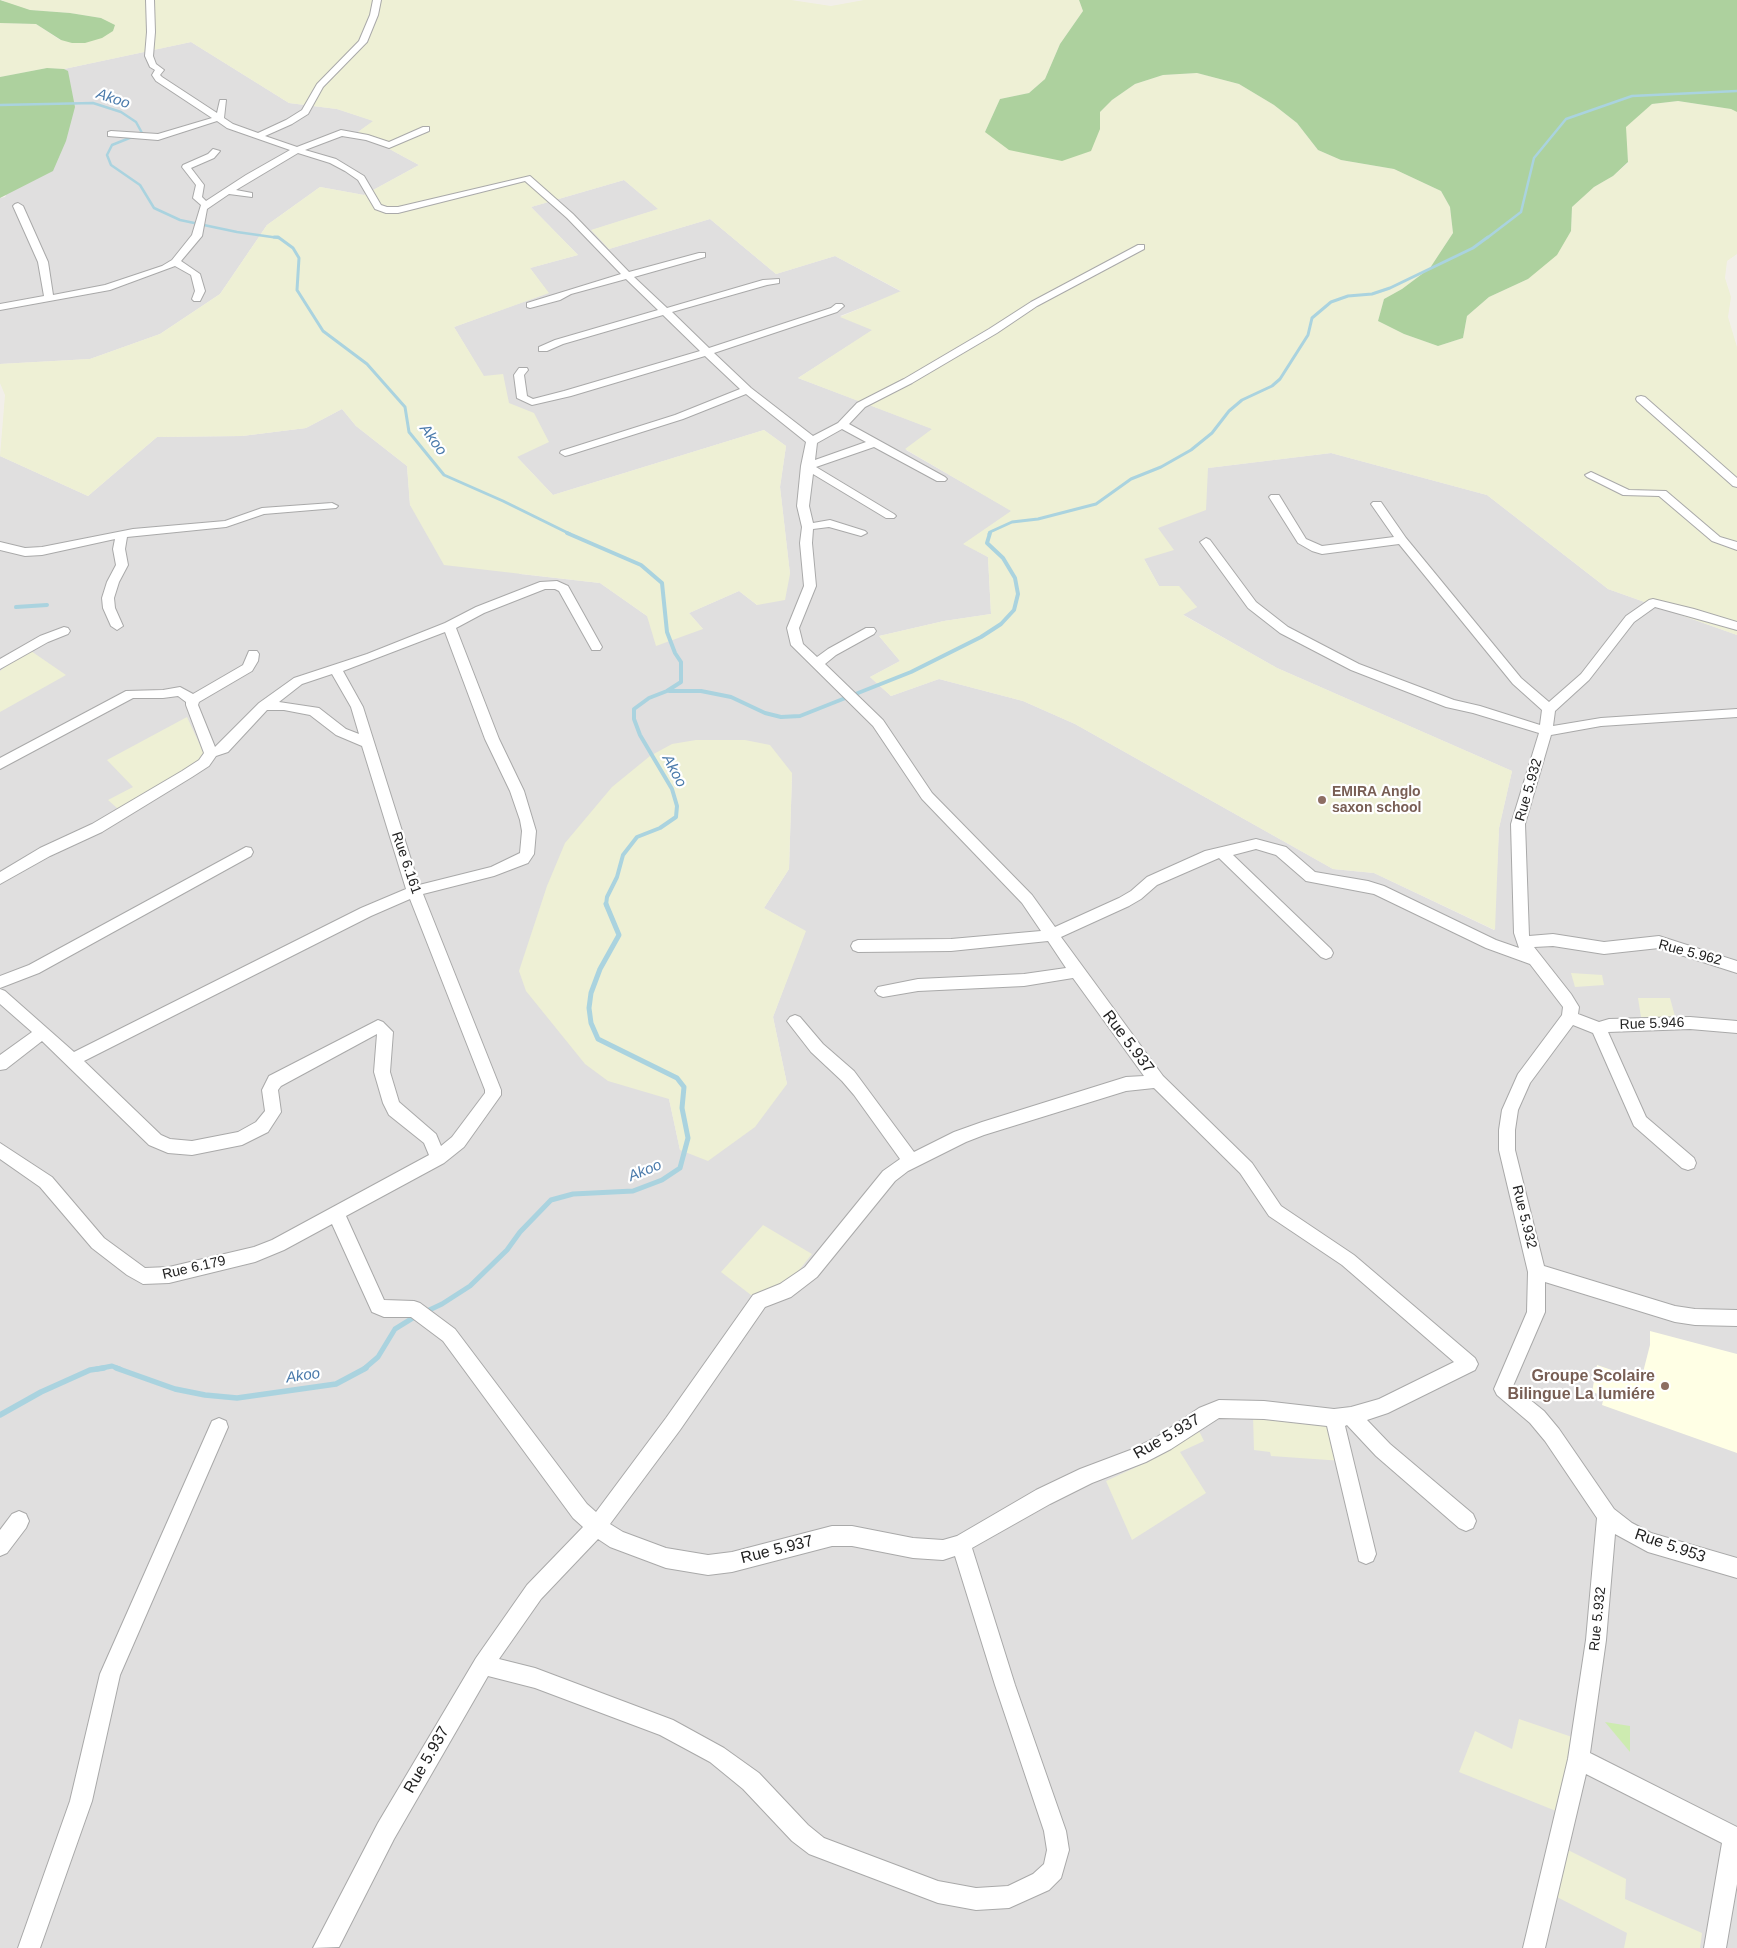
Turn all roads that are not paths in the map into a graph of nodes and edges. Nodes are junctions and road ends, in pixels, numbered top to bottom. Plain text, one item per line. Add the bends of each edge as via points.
1 (150, 0) edge
2 (377, 0) edge
3 (224, 102) dead end
4 (220, 118) junction
5 (426, 129) dead end
6 (111, 134) dead end
7 (258, 136) junction
8 (297, 150) junction
9 (216, 151) dead end
10 (229, 191) junction
11 (249, 195) dead end
12 (206, 205) junction
13 (18, 206) dead end
14 (1141, 247) dead end
15 (702, 255) dead end
16 (175, 262) junction
17 (630, 276) junction
18 (776, 281) dead end
19 (49, 299) junction
20 (198, 299) dead end
21 (530, 305) dead end
22 (839, 306) dead end
23 (0, 307) edge
24 (667, 312) junction
25 (543, 349) dead end
26 (708, 352) junction
27 (523, 370) dead end
28 (747, 390) junction
29 (1641, 399) dead end
30 (842, 424) junction
31 (812, 441) junction
32 (874, 444) junction
33 (565, 453) dead end
34 (807, 466) junction
35 (1591, 475) dead end
36 (941, 479) dead end
37 (1737, 484) edge
38 (1275, 497) dead end
39 (1377, 504) dead end
40 (332, 506) dead end
41 (890, 516) dead end
42 (808, 527) junction
43 (861, 533) dead end
44 (122, 534) junction
45 (1402, 540) junction
46 (1206, 542) dead end
47 (0, 546) edge
48 (1737, 546) edge
49 (116, 626) dead end
50 (449, 626) junction
51 (1737, 626) edge
52 (64, 631) dead end
53 (870, 631) dead end
54 (596, 646) dead end
55 (253, 654) dead end
56 (817, 664) junction
57 (0, 665) edge
58 (336, 670) junction
59 (193, 700) junction
60 (264, 706) junction
61 (1549, 709) junction
62 (1737, 713) edge
63 (1546, 731) junction
64 (368, 743) junction
65 (211, 753) junction
66 (0, 764) edge
67 (246, 852) dead end
68 (1221, 852) junction
69 (0, 879) edge
70 (415, 891) junction
71 (1052, 935) junction
72 (1524, 942) junction
73 (858, 946) dead end
74 (1326, 953) dead end
75 (1534, 958) junction
76 (1737, 967) edge
77 (1076, 972) junction
78 (0, 982) edge
79 (883, 991) dead end
80 (0, 994) edge
81 (1570, 1016) junction
82 (795, 1021) dead end
83 (1737, 1026) edge
84 (1599, 1029) junction
85 (43, 1032) junction
86 (72, 1060) junction
87 (0, 1064) edge
88 (1157, 1081) junction
89 (492, 1086) joint
90 (0, 1150) edge
91 (438, 1158) junction
92 (911, 1162) junction
93 (1688, 1164) dead end
94 (336, 1212) junction
95 (1538, 1272) junction
96 (1737, 1318) edge
97 (1342, 1417) junction
98 (219, 1427) dead end
99 (1607, 1516) junction
100 (19, 1521) dead end
101 (1466, 1521) dead end
102 (597, 1526) junction
103 (961, 1544) junction
104 (0, 1546) edge
105 (1366, 1554) dead end
106 (1737, 1568) edge
107 (483, 1665) junction
108 (1579, 1759) junction
109 (1735, 1838) edge
110 (29, 1948) edge
111 (324, 1948) edge
112 (1534, 1948) edge
113 (1715, 1948) edge

1 - 4 street via 149,56 160,70 156,75 178,86
2 - 7 street via 363,42 320,86 305,112
3 - 4 street
4 - 6 street via 158,137
4 - 7 street via 230,126
5 - 8 street via 389,145 341,133
7 - 8 street
8 - 10 street
8 - 17 street via 348,169 361,178 378,207 386,210 398,210 527,178
9 - 12 street via 211,156 182,165 200,185 197,198
10 - 11 street
10 - 12 street
12 - 16 street via 196,236
13 - 19 street via 43,262
14 - 30 street via 1034,304 908,382 861,405
15 - 17 street
16 - 19 street via 126,282
16 - 20 street via 195,274 200,291
17 - 21 street
17 - 24 street
18 - 24 street
19 - 23 street
22 - 26 street
24 - 25 street
24 - 26 street
26 - 27 street via 532,402 522,398 519,375
26 - 28 street
28 - 31 street
28 - 33 street via 679,417
29 - 37 street
30 - 31 street
30 - 32 street
31 - 34 street, Rue 5.937
32 - 34 street
32 - 36 street
34 - 41 street
34 - 42 street, Rue 5.937 via 803,506
35 - 48 street via 1627,494 1662,494 1716,539
38 - 45 street via 1302,541 1316,549
39 - 45 street
40 - 44 street via 262,512 226,524
42 - 43 street via 830,523
42 - 56 street, Rue 5.937 via 806,544 810,586 793,628 797,645
44 - 47 street via 42,551 25,552
44 - 49 street via 119,549 122,565 108,598
45 - 61 street via 1517,681
46 - 63 street via 1252,605 1294,636 1355,667 1451,704
50 - 54 street via 515,595 551,584 564,589
50 - 58 street
50 - 70 street via 527,820 527,854 516,864
51 - 61 street via 1653,603 1630,619 1585,677
52 - 57 street
53 - 56 street
55 - 59 street via 248,668
56 - 71 street, Rue 5.937 via 878,723 927,796 1027,899
58 - 60 street via 298,681
58 - 64 street, Rue 6.161 via 357,707
59 - 65 street via 192,705
59 - 66 street via 180,691 131,694
60 - 64 street via 314,711 341,732
60 - 65 street via 223,749
61 - 63 street, Rue 5.932
62 - 63 street via 1600,722
63 - 72 street, Rue 5.932 via 1518,824 1521,933
64 - 70 street, Rue 6.161
65 - 69 street via 193,770 97,828 44,852
67 - 78 street via 34,969
68 - 71 street via 1152,881 1124,902
68 - 74 street
68 - 75 street via 1256,844 1272,847 1311,877 1368,886 1491,944
70 - 86 street via 314,937
70 - 89 street, Rue 6.161
71 - 73 street via 951,945
71 - 77 street, Rue 5.937
72 - 75 street, Rue 5.932
72 - 76 street, Rue 5.962 via 1553,940 1604,948 1659,942
75 - 81 street, Rue 5.932 via 1566,998 1571,1008
77 - 79 street via 1024,980 918,985
77 - 88 street, Rue 5.937
80 - 85 street
81 - 84 street
81 - 95 street, Rue 5.932 via 1515,1094 1507,1130 1508,1150
82 - 92 street via 817,1048 860,1090
83 - 84 street, Rue 5.946 via 1690,1023
84 - 93 street via 1640,1121
85 - 86 street
85 - 87 street
86 - 91 street via 155,1140 168,1146 192,1148 242,1138 262,1127 273,1112 270,1090 275,1081 378,1026 385,1032 382,1072 391,1103 430,1139
88 - 92 street via 1126,1084 982,1129
88 - 97 street, Rue 5.937 via 1246,1168 1279,1215 1348,1260 1469,1364 1382,1407
89 - 91 street, Rue 6.179 via 493,1095 458,1142
90 - 94 street, Rue 6.179 via 46,1182 98,1243 143,1276 169,1275 255,1254 278,1245
91 - 94 street, Rue 6.179
92 - 102 street via 889,1176 811,1272 785,1291 759,1301
94 - 102 street via 378,1306 414,1309 449,1335 580,1511
95 - 96 street via 1675,1314
95 - 99 street, Rue 5.932 via 1536,1312 1503,1389 1537,1417 1552,1435
97 - 101 street
97 - 103 street, Rue 5.937 via 1219,1409 1206,1414 1164,1443 1043,1497
97 - 105 street
98 - 110 street via 110,1674 82,1801
99 - 106 street, Rue 5.953 via 1648,1542
99 - 108 street, Rue 5.932 via 1596,1640
100 - 104 street
102 - 103 street, Rue 5.937 via 618,1540 666,1558 708,1565 732,1562 832,1536 852,1536 943,1550
102 - 107 street, Rue 5.937 via 534,1592
103 - 107 street via 1055,1831 1058,1850 1053,1870 1040,1882 1009,1897 976,1899 938,1892 817,1846 800,1834 751,1781 717,1755 666,1727 535,1678
107 - 111 street, Rue 5.937 via 386,1831
108 - 109 street
108 - 112 street, Rue 5.932
109 - 113 street

